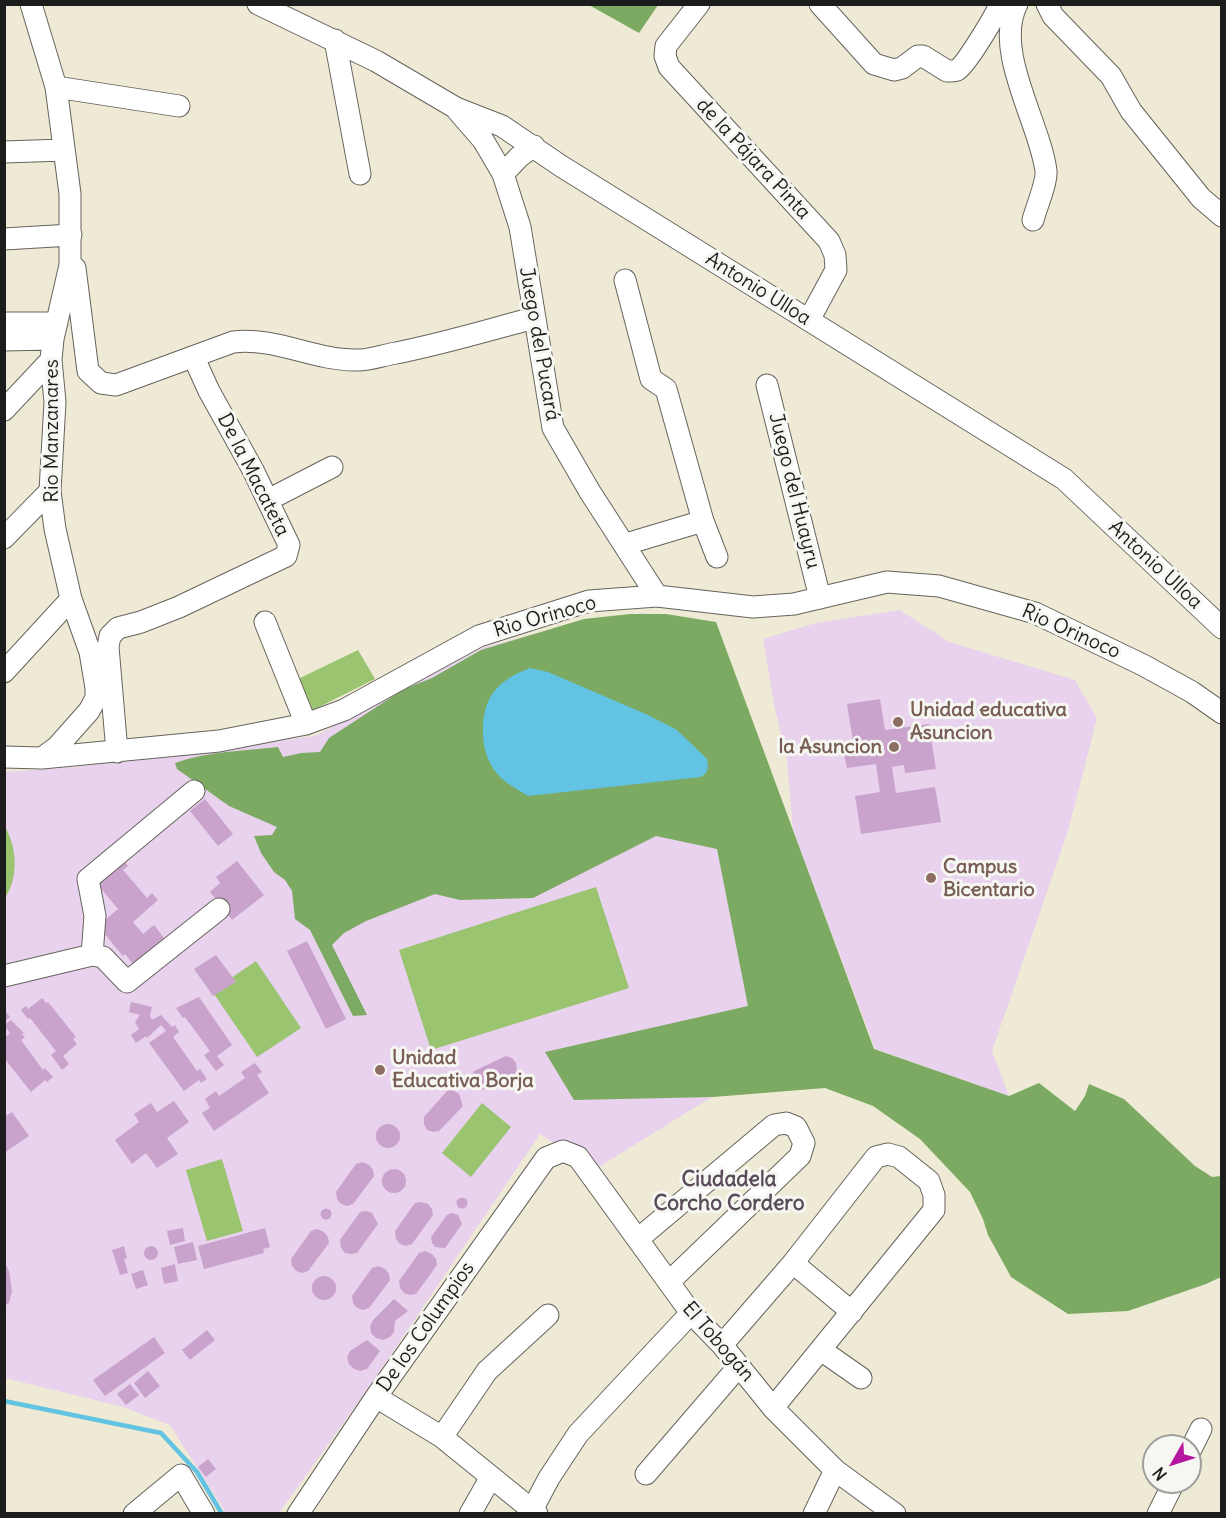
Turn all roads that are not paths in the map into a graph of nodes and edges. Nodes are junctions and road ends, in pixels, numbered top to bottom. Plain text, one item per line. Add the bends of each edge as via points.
1 (31, 4) edge
2 (258, 4) edge
3 (699, 4) edge
4 (820, 4) edge
5 (1000, 4) edge
6 (1017, 4) edge
7 (1047, 4) edge
8 (335, 40) junction
9 (56, 87) junction
10 (179, 106) dead end
11 (456, 108) junction
12 (534, 146) junction
13 (64, 150) junction
14 (4, 152) edge
15 (360, 174) dead end
16 (503, 174) junction
17 (1221, 216) edge
18 (1033, 220) dead end
19 (71, 235) junction
20 (4, 239) edge
21 (625, 280) dead end
22 (534, 318) junction
23 (808, 320) junction
24 (4, 323) edge
25 (4, 340) edge
26 (53, 341) junction
27 (194, 358) junction
28 (767, 385) dead end
29 (4, 410) edge
30 (332, 467) dead end
31 (50, 491) junction
32 (268, 500) junction
33 (703, 520) junction
34 (4, 538) edge
35 (626, 544) junction
36 (717, 556) dead end
37 (657, 596) junction
38 (820, 598) junction
39 (71, 599) junction
40 (265, 622) dead end
41 (1221, 628) edge
42 (4, 672) edge
43 (1221, 714) edge
44 (306, 724) junction
45 (117, 752) junction
46 (4, 757) edge
47 (42, 758) junction
48 (194, 791) dead end
49 (219, 909) dead end
50 (92, 955) junction
51 (4, 976) edge
52 (563, 1151) joint
53 (638, 1239) junction
54 (793, 1263) junction
55 (669, 1282) junction
56 (852, 1312) junction
57 (691, 1313) junction
58 (548, 1315) dead end
59 (722, 1345) junction
60 (821, 1350) junction
61 (739, 1366) junction
62 (861, 1378) dead end
63 (376, 1397) junction
64 (774, 1408) junction
65 (1201, 1429) dead end
66 (1198, 1434) edge
67 (442, 1437) junction
68 (835, 1470) junction
69 (646, 1474) dead end
70 (491, 1477) junction
71 (1168, 1494) edge
72 (534, 1512) edge
73 (134, 1514) edge
74 (204, 1514) edge
75 (298, 1514) edge
76 (470, 1514) edge
77 (814, 1514) edge
78 (895, 1514) edge
79 (1158, 1514) edge

1 - 9 street, Rio Manzanares
2 - 8 street, Antonio Ulloa
3 - 23 street, de la Pájara Pinta via 666,46 665,56 669,67 830,241 836,270
4 - 5 street via 874,64 885,69 902,68 923,56 947,71 957,70 964,62
6 - 18 street via 1010,29 1011,52 1046,174
7 - 17 street via 1053,16 1111,76 1131,111 1201,198
8 - 11 street, Antonio Ulloa
8 - 15 street
9 - 10 street
9 - 13 street, Rio Manzanares
11 - 12 street, Antonio Ulloa via 502,126
11 - 16 street, Juego del Pucará via 483,140
12 - 16 street
12 - 23 street, Antonio Ulloa
13 - 14 street
13 - 19 street, Rio Manzanares
16 - 22 street, Juego del Pucará via 520,227
19 - 20 street
19 - 26 street, Rio Manzanares via 67,286
19 - 27 street via 88,371 101,383 116,385
21 - 33 street via 651,379 666,389
22 - 27 street via 428,347 356,361 250,340 233,342
22 - 35 street, Juego del Pucará via 553,428
23 - 41 street, Antonio Ulloa via 1064,478
24 - 26 street
25 - 26 street
26 - 29 street
26 - 31 street, Rio Manzanares via 55,402
27 - 32 street, De la Macateta
28 - 38 street, Juego del Huayru
30 - 32 street
31 - 34 street
31 - 39 street, Rio Manzanares
32 - 45 street, De la Macateta via 289,545 286,556 179,608 118,628 110,636
33 - 35 street
33 - 36 street
35 - 37 street, Juego del Pucará
37 - 38 street, Rio Orinoco via 753,607
37 - 44 street, Rio Orinoco via 589,601 479,636 344,710
38 - 43 street, Rio Orinoco via 887,582 939,586 1035,613 1143,665 1192,692
39 - 42 street
39 - 47 street, Rio Manzanares via 90,652 96,698 68,736
40 - 44 street
44 - 45 street, Rio Orinoco via 219,741
45 - 47 street, Rio Orinoco
46 - 47 street, Rio Orinoco
48 - 50 street via 88,879 95,916
49 - 50 street via 127,982 103,957
50 - 51 street
52 - 53 street, El Tobogán via 578,1157
52 - 63 street, De los Columpios via 546,1158
53 - 55 street, El Tobogán
53 - 55 street via 774,1125 786,1123 796,1127 804,1143 800,1156
54 - 56 street
54 - 56 street via 876,1157 899,1157 929,1181 934,1210
54 - 59 street
55 - 57 street, El Tobogán
56 - 60 street
57 - 59 street, El Tobogán
57 - 72 street via 578,1434 549,1478
58 - 67 street via 487,1371
59 - 61 street, El Tobogán
60 - 62 street
60 - 64 street
61 - 64 street, El Tobogán
61 - 69 street
63 - 67 street
63 - 75 street, De los Columpios
64 - 68 street, El Tobogán
65 - 66 street
67 - 70 street
68 - 77 street
68 - 78 street, El Tobogán
70 - 72 street
70 - 76 street
71 - 79 street
73 - 74 street via 182,1475

